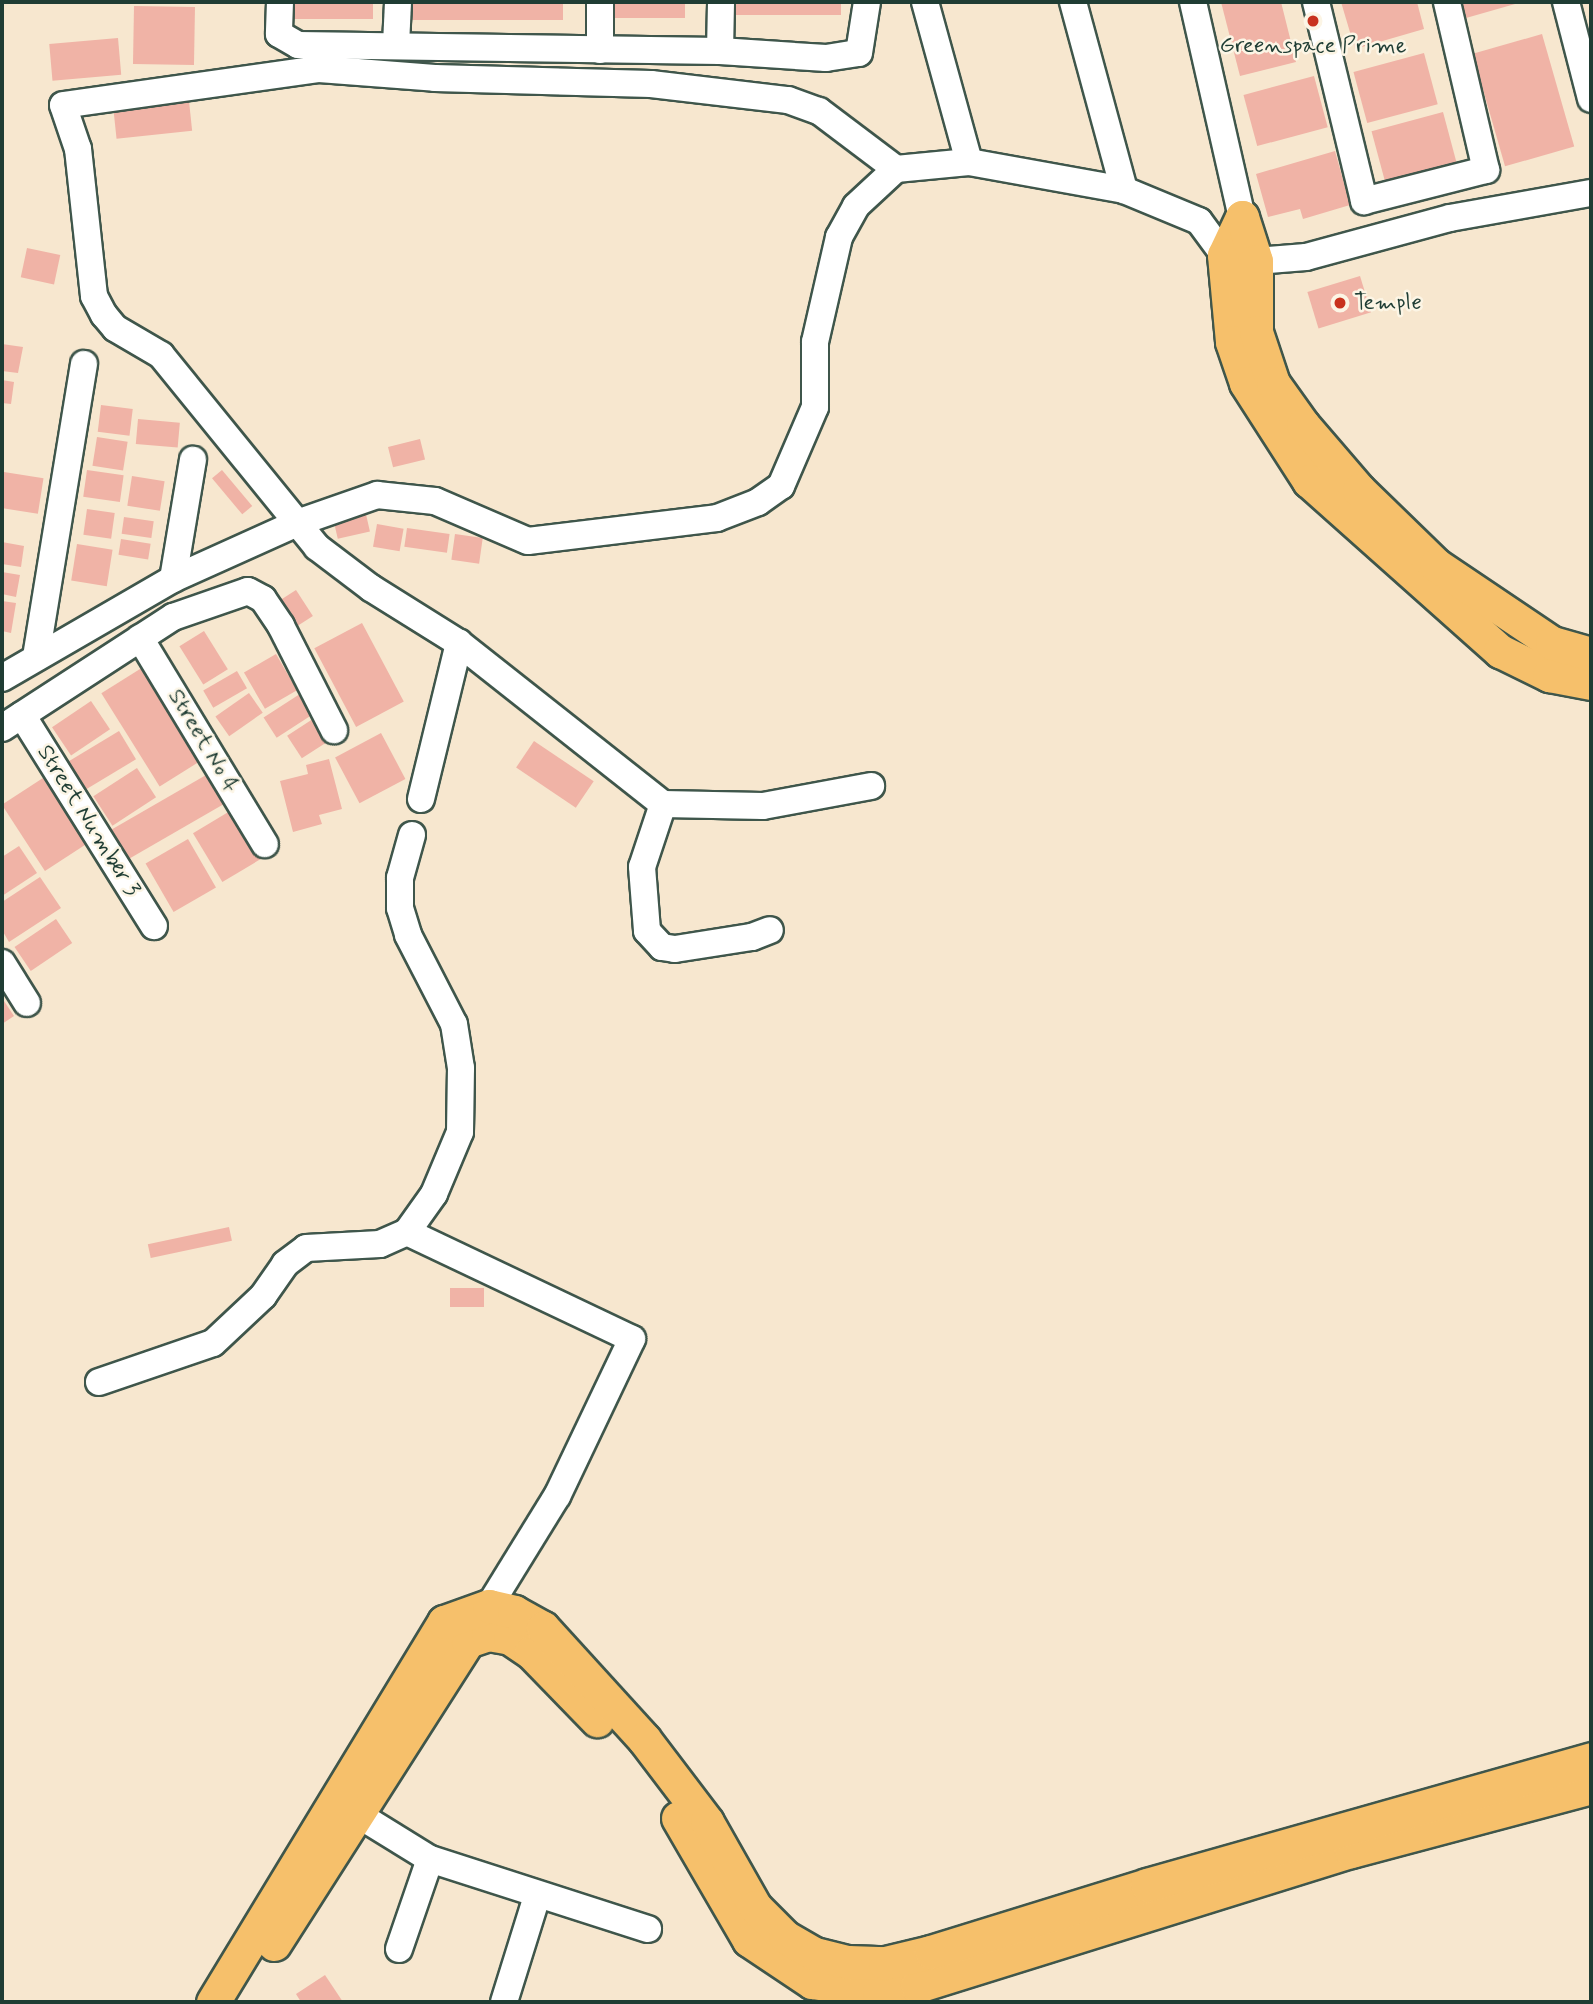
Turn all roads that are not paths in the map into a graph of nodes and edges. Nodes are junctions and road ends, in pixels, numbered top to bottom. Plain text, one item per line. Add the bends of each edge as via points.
1 (280, 2) edge
2 (398, 2) edge
3 (600, 2) edge
4 (721, 2) edge
5 (867, 2) edge
6 (925, 2) edge
7 (1073, 2) edge
8 (1193, 2) edge
9 (1316, 2) edge
10 (1447, 2) edge
11 (1566, 2) edge
12 (396, 45) junction
13 (600, 50) junction
14 (720, 51) junction
15 (1591, 99) edge
16 (969, 162) junction
17 (896, 169) junction
18 (1124, 190) junction
19 (1591, 192) edge
20 (1242, 217) joint
21 (1240, 258) junction
22 (84, 364) dead end
23 (194, 460) dead end
24 (297, 523) junction
25 (173, 579) junction
26 (140, 638) junction
27 (460, 643) junction
28 (1591, 654) edge
29 (36, 657) junction
30 (2, 678) edge
31 (1591, 683) edge
32 (12, 722) edge
33 (334, 730) dead end
34 (871, 786) dead end
35 (421, 799) dead end
36 (663, 804) junction
37 (412, 835) dead end
38 (265, 844) dead end
39 (154, 926) dead end
40 (770, 930) dead end
41 (2, 963) edge
42 (27, 1003) dead end
43 (408, 1232) junction
44 (99, 1382) dead end
45 (489, 1606) junction
46 (1591, 1759) edge
47 (1591, 1787) edge
48 (358, 1814) junction
49 (430, 1859) junction
50 (537, 1896) junction
51 (734, 1897) junction
52 (648, 1928) dead end
53 (399, 1949) dead end
54 (241, 1982) edge
55 (513, 2000) edge
56 (213, 2002) edge

1 - 12 street via 279,34 298,45
2 - 12 street
3 - 13 street
4 - 14 street
5 - 14 street via 859,53 826,58
6 - 16 street
7 - 18 street
8 - 20 street
9 - 10 street via 1364,201 1486,170
11 - 15 street
12 - 13 street
13 - 14 street
16 - 17 street
16 - 18 street
17 - 24 street via 856,206 839,237 815,342 815,407 781,486 758,502 717,518 528,541 435,501 377,495
17 - 24 street via 819,111 788,100 651,84 435,78 319,69 63,105 78,149 94,296 104,315 115,328 161,355
18 - 21 street via 1199,222
19 - 21 street via 1450,218 1306,257
20 - 21 main road
21 - 28 main road via 1255,332 1273,383 1359,491 1436,565 1552,643
21 - 31 main road via 1232,342 1245,383 1309,481 1500,651 1549,675
22 - 29 street
23 - 25 street
24 - 25 street
24 - 27 street via 317,547 371,588
25 - 29 street
26 - 32 street
26 - 33 street via 173,617 248,591 263,598
26 - 38 street, Street No 4
27 - 35 street
27 - 36 street
29 - 30 street
32 - 39 street, Street Number 3
34 - 36 street via 763,806
36 - 40 street via 642,867 647,931 662,947 675,949
37 - 43 street via 400,878 400,908 408,935 454,1024 461,1068 460,1132 435,1194
41 - 42 street
43 - 44 street via 380,1244 306,1248 285,1264 263,1296 213,1343
43 - 45 street via 632,1339 557,1496
45 - 51 main road via 514,1612 543,1628 644,1739 707,1822
45 - 54 main road via 444,1622
46 - 51 main road via 885,1963 848,1962 815,1954 785,1937 755,1907
47 - 51 main road via 1351,1851 917,1986 879,1992 812,1982 783,1966 749,1940
48 - 49 street
48 - 51 main road via 468,1641 488,1634 510,1638 531,1652 584,1706 668,1804
48 - 54 main road
49 - 50 street
49 - 53 street
50 - 52 street
50 - 55 street
54 - 56 main road

